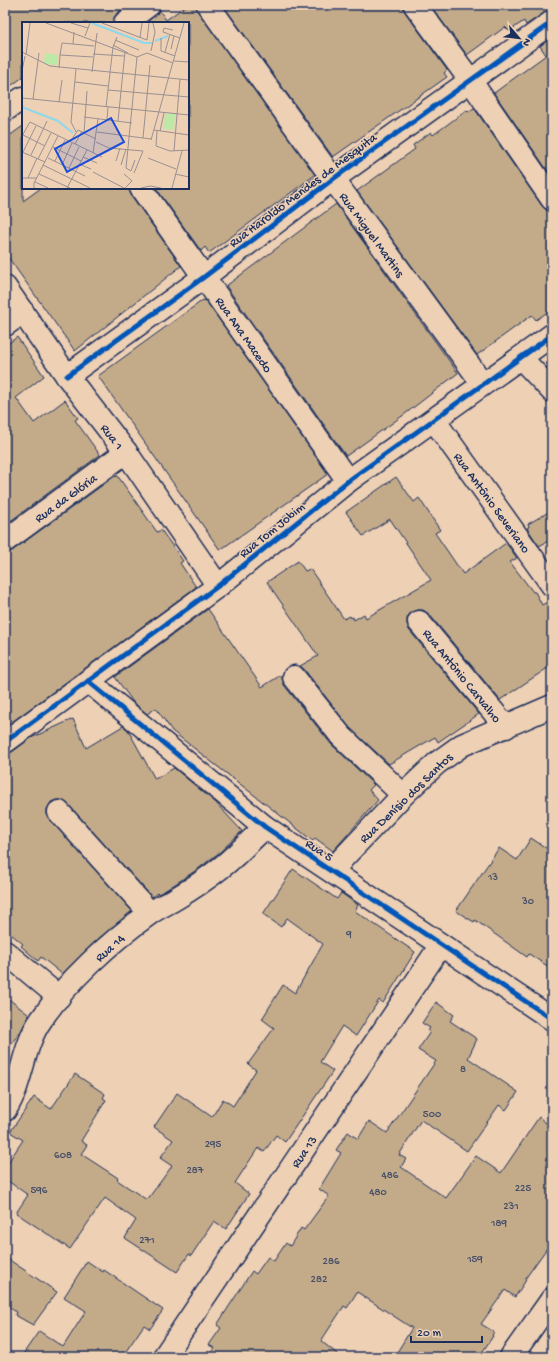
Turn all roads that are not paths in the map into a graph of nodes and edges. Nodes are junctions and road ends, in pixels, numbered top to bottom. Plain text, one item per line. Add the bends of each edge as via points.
1 (150, 5) edge
2 (208, 5) edge
3 (415, 5) edge
4 (126, 22) edge
5 (552, 22) edge
6 (470, 80) junction
7 (22, 99) edge
8 (5, 110) edge
9 (333, 179) junction
10 (142, 189) edge
11 (552, 198) edge
12 (204, 277) junction
13 (5, 287) edge
14 (23, 312) junction
15 (5, 325) edge
16 (552, 335) edge
17 (521, 358) junction
18 (67, 376) junction
19 (483, 384) junction
20 (552, 391) edge
21 (434, 420) junction
22 (126, 452) junction
23 (348, 481) junction
24 (5, 541) edge
25 (552, 585) edge
26 (218, 586) junction
27 (419, 622) dead end
28 (294, 677) dead end
29 (88, 681) junction
30 (552, 706) edge
31 (506, 727) junction
32 (5, 742) edge
33 (403, 795) junction
34 (60, 812) dead end
35 (265, 827) junction
36 (333, 871) junction
37 (150, 913) junction
38 (441, 945) junction
39 (5, 952) edge
40 (59, 997) junction
41 (552, 1019) edge
42 (5, 1110) edge
43 (552, 1299) edge
44 (164, 1357) edge
45 (512, 1357) edge

1 - 4 street
2 - 9 street, Rua Miguel Martins
3 - 6 street
5 - 6 street, Rua Haroldo Mendes de Mesquita
6 - 9 street, Rua Haroldo Mendes de Mesquita
6 - 11 street
7 - 8 street
9 - 12 street, Rua Haroldo Mendes de Mesquita
9 - 19 street, Rua Miguel Martins
10 - 12 street, Rua Ana Macedo
12 - 18 street, Rua Haroldo Mendes de Mesquita
12 - 23 street, Rua Ana Macedo
13 - 14 street, Rua 1
14 - 15 street
14 - 18 street, Rua 1
16 - 17 street, Rua Tom Jobim
17 - 19 street, Rua Tom Jobim
17 - 20 street
18 - 22 street, Rua 1
19 - 21 street, Rua Tom Jobim
21 - 23 street, Rua Tom Jobim
21 - 25 street, Rua Antônio Severiano
22 - 24 street, Rua da Glória
22 - 26 street, Rua 1
23 - 26 street, Rua Tom Jobim
26 - 29 street, Rua Tom Jobim
27 - 31 street, Rua Antônio Carvalho
28 - 33 street via 341,736
29 - 32 street, Rua Tom Jobim
29 - 35 street, Rua 5
30 - 31 street, Rua Denísio dos Santos
31 - 33 street, Rua Denísio dos Santos via 462,745
33 - 36 street, Rua Denísio dos Santos via 342,858
34 - 37 street
35 - 36 street, Rua 5
35 - 37 street, Rua 14 via 224,866 197,886
36 - 38 street, Rua 5
37 - 40 street, Rua 14 via 90,964
38 - 41 street, Rua 5
38 - 44 street, Rua 13
39 - 40 street
40 - 42 street, Rua 14 via 40,1021 27,1049 11,1101
43 - 45 street

